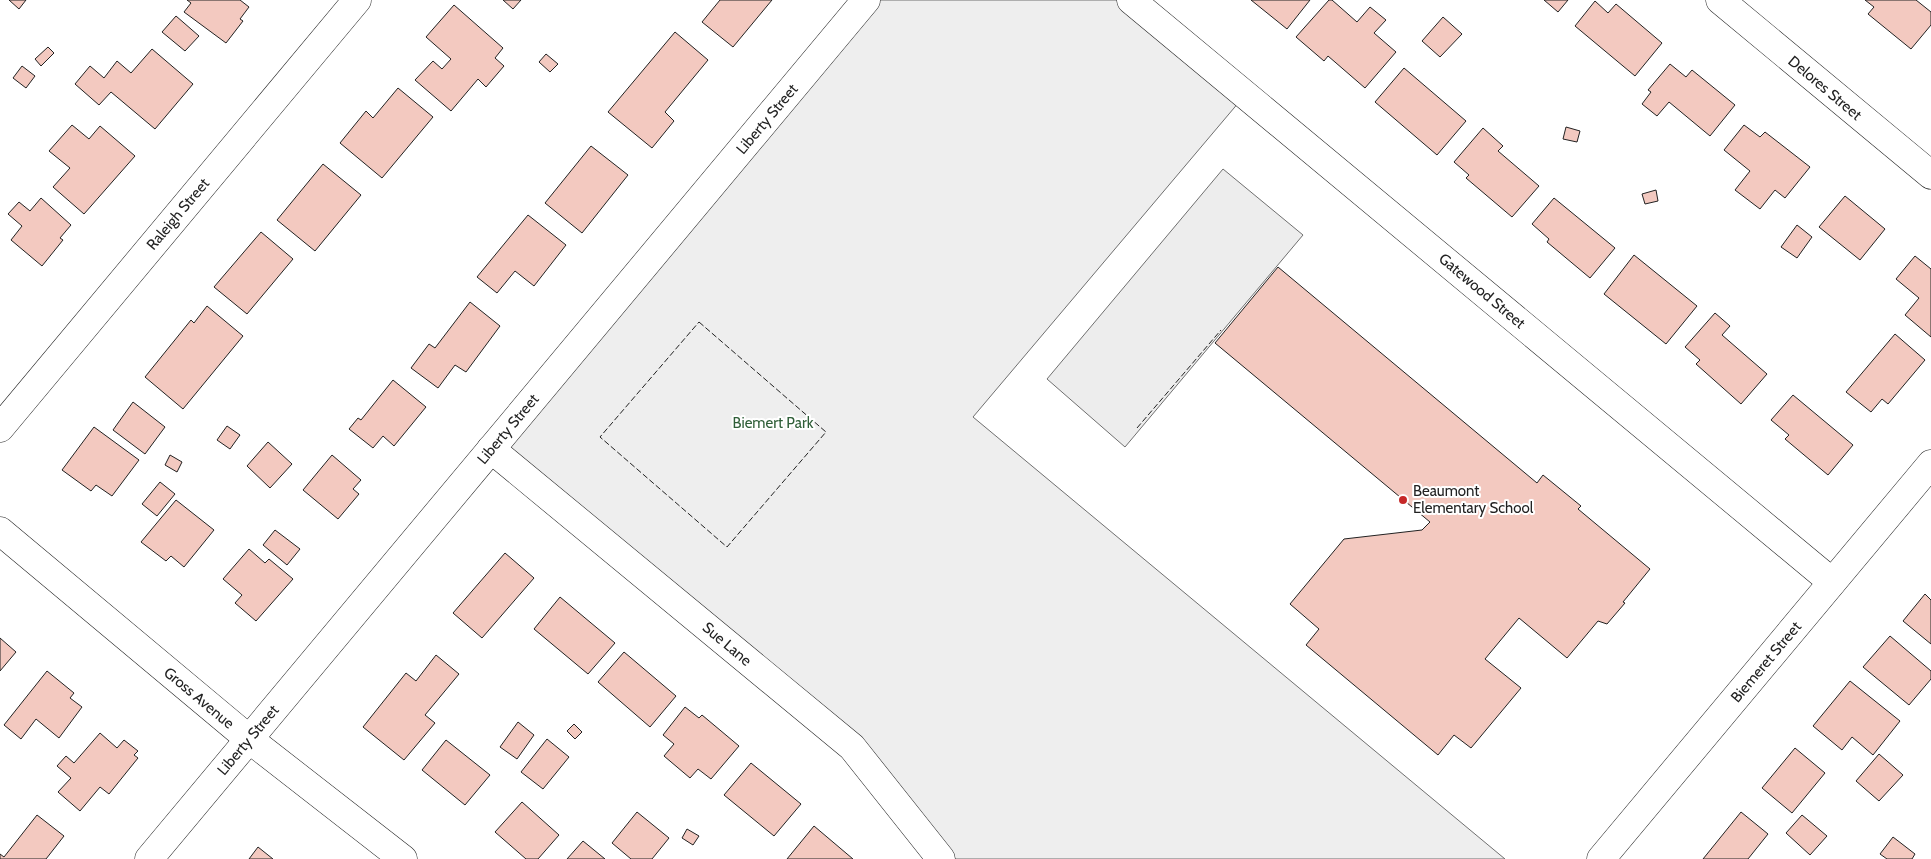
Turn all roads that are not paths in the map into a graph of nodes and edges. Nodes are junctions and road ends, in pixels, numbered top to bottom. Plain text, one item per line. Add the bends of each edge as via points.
1 (357, 0) edge
2 (866, 0) edge
3 (1131, 0) edge
4 (1720, 0) edge
5 (1931, 175) edge
6 (0, 428) edge
7 (491, 449) junction
8 (1931, 464) edge
9 (0, 531) edge
10 (1832, 582) junction
11 (249, 739) junction
12 (150, 859) edge
13 (403, 859) edge
14 (942, 859) edge
15 (1601, 859) edge

1 - 6 street, Raleigh Street
2 - 7 street, Liberty Street
3 - 10 street, Gatewood Street
4 - 5 street, Delores Street
7 - 11 street, Liberty Street
7 - 14 street, Sue Lane via 852,747
8 - 10 street, Biemeret Street
9 - 11 street, Gross Avenue
10 - 15 street, Biemeret Street
11 - 12 street, Liberty Street
11 - 13 street, Gross Avenue

